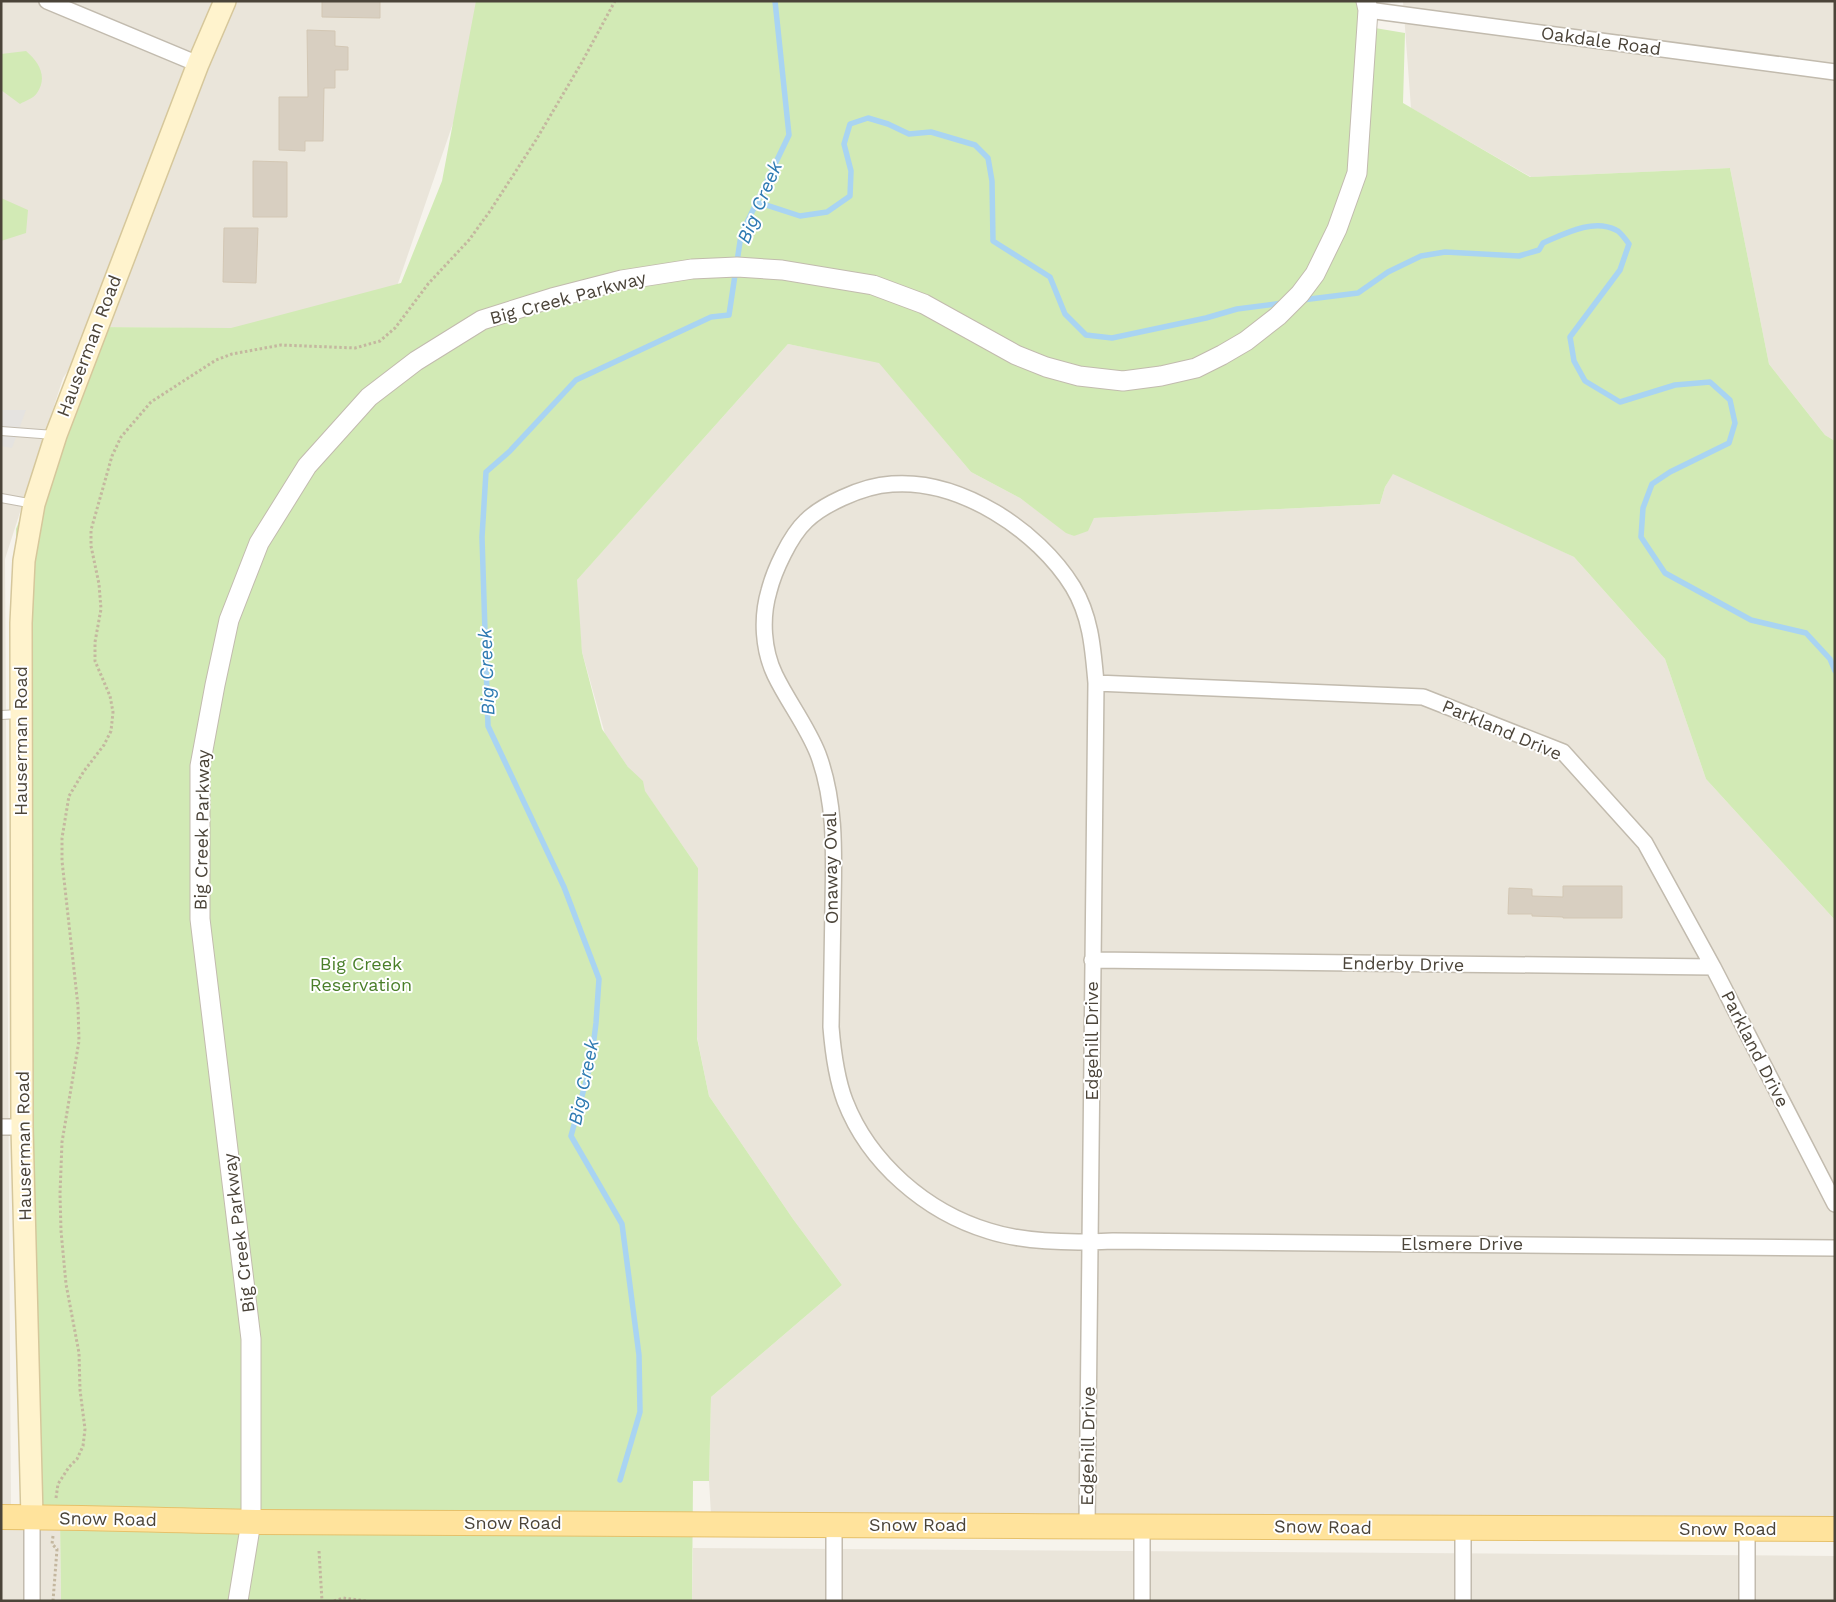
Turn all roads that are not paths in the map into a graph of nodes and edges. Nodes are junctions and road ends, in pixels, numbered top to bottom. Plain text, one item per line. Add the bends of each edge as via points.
1 (47, 1) edge
2 (225, 1) edge
3 (1367, 6) edge
4 (198, 64) junction
5 (1835, 72) edge
6 (1, 431) edge
7 (56, 435) junction
8 (1, 498) edge
9 (34, 504) junction
10 (1058, 565) joint
11 (1096, 683) junction
12 (11, 714) edge
13 (1092, 960) junction
14 (1713, 967) junction
15 (1, 1127) edge
16 (22, 1127) junction
17 (1835, 1204) edge
18 (1090, 1242) junction
19 (1835, 1248) edge
20 (1, 1517) edge
21 (32, 1517) junction
22 (251, 1522) junction
23 (834, 1525) junction
24 (1087, 1525) junction
25 (1142, 1525) junction
26 (1464, 1529) junction
27 (1747, 1529) junction
28 (1835, 1529) edge
29 (32, 1601) edge
30 (238, 1601) edge
31 (834, 1601) edge
32 (1142, 1601) edge
33 (1463, 1601) edge
34 (1747, 1601) edge

1 - 4 street
2 - 4 main road, Hauserman Road
3 - 5 street, Oakdale Road
3 - 22 street, Big Creek Parkway via 1357,172 1337,229 1315,274 1278,316 1246,341 1196,368 1123,381 1079,376 1016,355 924,304 873,285 782,270 692,269 622,280 482,320 416,361 369,397 306,466 259,543 230,620 200,766 200,919 251,1339
4 - 7 main road, Hauserman Road
6 - 7 lane
7 - 9 main road, Hauserman Road
8 - 9 lane
9 - 12 main road, Hauserman Road via 24,561
10 - 11 street, Edgehill Drive via 1074,588 1086,615
10 - 18 street, Onaway Oval via 1004,518 948,491 920,485 892,484 869,488 826,506 805,521 775,572 768,594 764,633 775,674 818,754 828,793 834,841 832,1049 845,1101 856,1123 868,1144 908,1188 961,1221 1016,1237
11 - 13 street, Edgehill Drive
11 - 14 street, Parkland Drive via 1423,697 1563,752 1644,842
12 - 16 main road, Hauserman Road
13 - 14 street, Enderby Drive
13 - 18 street, Edgehill Drive
14 - 17 street, Parkland Drive
15 - 16 street
16 - 21 main road, Hauserman Road
18 - 19 street, Elsmere Drive
18 - 24 street, Edgehill Drive
20 - 21 main road, Snow Road
21 - 22 main road, Snow Road
21 - 29 street
22 - 23 main road, Snow Road
22 - 30 street, Big Creek Parkway
23 - 24 main road, Snow Road
23 - 31 street
24 - 25 main road, Snow Road
25 - 26 main road, Snow Road
25 - 32 street
26 - 27 main road, Snow Road
26 - 33 street
27 - 28 main road, Snow Road
27 - 34 street

